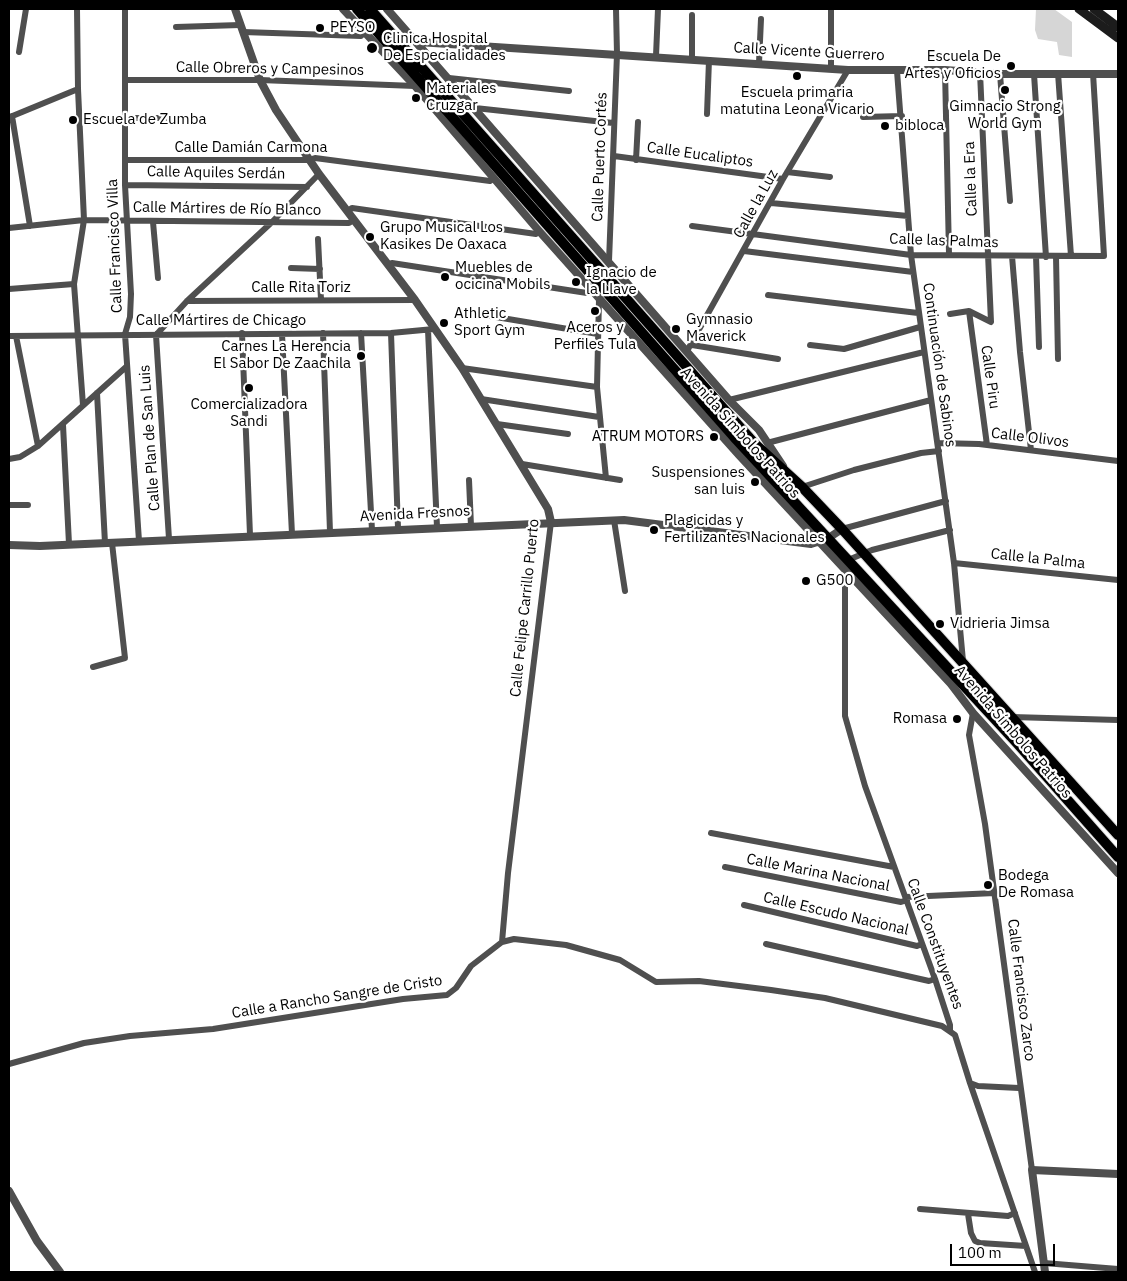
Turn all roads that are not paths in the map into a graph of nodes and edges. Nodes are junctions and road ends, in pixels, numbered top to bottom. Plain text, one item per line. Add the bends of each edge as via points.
1 (26, 9) edge
2 (77, 9) edge
3 (125, 9) edge
4 (235, 9) edge
5 (343, 9) edge
6 (357, 9) edge
7 (370, 9) edge
8 (387, 9) edge
9 (616, 9) edge
10 (658, 9) edge
11 (831, 9) edge
12 (1079, 9) edge
13 (1092, 11) edge
14 (692, 15) dead end
15 (760, 19) dead end
16 (176, 27) dead end
17 (1118, 27) edge
18 (241, 28) junction
19 (364, 33) junction
20 (1118, 38) edge
21 (418, 42) junction
22 (19, 52) dead end
23 (617, 54) junction
24 (656, 56) junction
25 (692, 59) junction
26 (709, 60) junction
27 (759, 63) junction
28 (830, 68) junction
29 (848, 70) junction
30 (945, 70) junction
31 (897, 71) junction
32 (980, 72) junction
33 (1058, 73) junction
34 (1093, 73) junction
35 (1000, 74) junction
36 (1034, 74) junction
37 (1118, 74) edge
38 (449, 78) junction
39 (125, 80) junction
40 (260, 80) junction
41 (415, 86) junction
42 (78, 88) junction
43 (569, 91) dead end
44 (475, 108) junction
45 (707, 114) dead end
46 (902, 116) junction
47 (10, 117) edge
48 (863, 117) dead end
49 (124, 118) junction
50 (170, 118) dead end
51 (638, 122) dead end
52 (613, 124) junction
53 (614, 156) junction
54 (126, 160) junction
55 (309, 160) junction
56 (636, 160) junction
57 (787, 172) junction
58 (319, 174) junction
59 (830, 177) dead end
60 (493, 179) junction
61 (783, 179) junction
62 (126, 184) junction
63 (307, 187) junction
64 (1010, 201) dead end
65 (771, 203) junction
66 (348, 211) junction
67 (908, 216) junction
68 (84, 220) junction
69 (128, 220) junction
70 (354, 220) junction
71 (153, 222) junction
72 (272, 222) junction
73 (30, 226) junction
74 (692, 226) dead end
75 (9, 228) edge
76 (539, 231) junction
77 (754, 233) junction
78 (318, 239) dead end
79 (744, 251) junction
80 (949, 254) junction
81 (911, 255) junction
82 (987, 255) junction
83 (1012, 256) junction
84 (1036, 256) junction
85 (1056, 256) junction
86 (1071, 256) junction
87 (1046, 257) junction
88 (609, 261) junction
89 (388, 265) junction
90 (291, 268) dead end
91 (320, 269) junction
92 (913, 272) junction
93 (158, 278) dead end
94 (74, 284) junction
95 (9, 289) edge
96 (591, 290) junction
97 (768, 295) dead end
98 (321, 300) junction
99 (415, 300) junction
100 (600, 300) junction
101 (187, 301) junction
102 (969, 312) junction
103 (918, 313) junction
104 (478, 314) dead end
105 (950, 314) dead end
106 (920, 327) junction
107 (431, 329) junction
108 (242, 333) junction
109 (323, 333) junction
110 (361, 333) junction
111 (391, 333) junction
112 (76, 334) junction
113 (125, 334) junction
114 (282, 334) junction
115 (598, 334) junction
116 (156, 335) junction
117 (12, 336) edge
118 (810, 345) dead end
119 (1039, 347) dead end
120 (689, 348) junction
121 (924, 352) junction
122 (778, 359) dead end
123 (1058, 359) dead end
124 (126, 367) junction
125 (462, 368) junction
126 (597, 387) junction
127 (97, 393) junction
128 (481, 399) junction
129 (729, 400) junction
130 (931, 400) junction
131 (82, 405) junction
132 (599, 417) junction
133 (497, 424) junction
134 (63, 425) junction
135 (568, 434) dead end
136 (734, 437) junction
137 (767, 443) junction
138 (938, 443) junction
139 (987, 445) junction
140 (38, 446) junction
141 (1032, 450) junction
142 (939, 451) junction
143 (738, 455) junction
144 (9, 459) edge
145 (1118, 461) edge
146 (522, 464) junction
147 (606, 478) junction
148 (791, 478) junction
149 (469, 480) dead end
150 (620, 480) dead end
151 (802, 487) junction
152 (946, 501) junction
153 (9, 505) edge
154 (28, 505) dead end
155 (614, 520) junction
156 (551, 522) junction
157 (471, 526) junction
158 (437, 527) junction
159 (398, 528) junction
160 (842, 529) junction
161 (372, 530) junction
162 (950, 530) junction
163 (330, 532) junction
164 (292, 534) junction
165 (250, 535) junction
166 (169, 539) junction
167 (139, 540) junction
168 (824, 540) junction
169 (108, 543) junction
170 (69, 544) junction
171 (9, 545) edge
172 (864, 553) junction
173 (848, 560) junction
174 (954, 563) junction
175 (852, 575) junction
176 (1118, 580) edge
177 (626, 591) dead end
178 (964, 661) junction
179 (93, 667) dead end
180 (973, 713) junction
181 (1012, 717) junction
182 (1118, 720) edge
183 (711, 833) dead end
184 (1118, 835) edge
185 (1118, 857) edge
186 (894, 867) junction
187 (725, 868) dead end
188 (1118, 873) edge
189 (994, 893) junction
190 (906, 898) junction
191 (744, 905) dead end
192 (502, 942) junction
193 (766, 944) dead end
194 (922, 944) junction
195 (935, 980) junction
196 (950, 1030) junction
197 (9, 1064) edge
198 (970, 1083) junction
199 (1019, 1088) junction
200 (1032, 1170) junction
201 (1118, 1174) edge
202 (9, 1191) edge
203 (920, 1209) dead end
204 (1015, 1213) junction
205 (968, 1214) junction
206 (1026, 1246) junction
207 (1044, 1263) junction
208 (1118, 1269) edge
209 (60, 1272) edge
210 (1035, 1272) edge
211 (1045, 1272) edge

1 - 22 street
2 - 42 street
3 - 39 street, Calle Francisco Villa
4 - 18 street, Calle Felipe Carrillo Puerto
5 - 19 street, Avenida Símbolos Patrios
6 - 136 main road, Avenida Símbolos Patrios
7 - 148 main road, Avenida Símbolos Patrios via 755,444
8 - 21 street, Avenida Símbolos Patrios
9 - 23 street, Calle Puerto Cortés
10 - 24 street
11 - 28 street
12 - 13 main road
13 - 17 main road
13 - 20 main road
14 - 25 street
15 - 27 street
16 - 18 street
18 - 19 street via 361,36
18 - 40 street, Calle Felipe Carrillo Puerto
19 - 41 street, Avenida Símbolos Patrios
21 - 23 street, Calle Vicente Guerrero
21 - 38 street, Avenida Símbolos Patrios
23 - 24 street, Calle Vicente Guerrero
23 - 52 street, Calle Puerto Cortés
24 - 25 street, Calle Vicente Guerrero
25 - 26 street, Calle Vicente Guerrero
26 - 27 street, Calle Vicente Guerrero
26 - 45 street
27 - 28 street, Calle Vicente Guerrero
28 - 29 street, Calle Vicente Guerrero
29 - 31 street, Calle Vicente Guerrero
29 - 57 street, Calle la Luz
30 - 31 street, Calle Vicente Guerrero
30 - 32 street, Calle Vicente Guerrero
30 - 80 street
31 - 46 street, Continuación de Sabinos
32 - 35 street, Calle Vicente Guerrero
32 - 82 street, Calle la Era
33 - 34 street, Calle Vicente Guerrero
33 - 36 street, Calle Vicente Guerrero
33 - 86 street
34 - 37 street, Calle Vicente Guerrero
34 - 86 street, Calle las Palmas via 1104,256
35 - 36 street, Calle Vicente Guerrero
35 - 64 street
36 - 87 street
38 - 43 street
38 - 44 street, Avenida Símbolos Patrios
39 - 40 street, Calle Obreros y Campesinos
39 - 49 street, Calle Francisco Villa
40 - 41 street, Calle Obreros y Campesinos
40 - 55 street, Calle Felipe Carrillo Puerto
41 - 60 street, Avenida Símbolos Patrios
42 - 47 street
42 - 68 street
44 - 52 street
44 - 88 street, Avenida Símbolos Patrios
46 - 48 street
46 - 67 street, Continuación de Sabinos
47 - 73 street
49 - 50 street
49 - 54 street, Calle Francisco Villa
51 - 56 street
52 - 53 street, Calle Puerto Cortés
53 - 56 street, Calle Eucaliptos
53 - 88 street, Calle Puerto Cortés
54 - 55 street, Calle Damián Carmona
54 - 62 street, Calle Francisco Villa
55 - 58 street, Calle Felipe Carrillo Puerto
55 - 60 street, Calle Damián Carmona via 315,158
56 - 61 street, Calle Eucaliptos
57 - 59 street
57 - 61 street, Calle la Luz
58 - 63 street
58 - 66 street, Calle Felipe Carrillo Puerto
60 - 76 street, Avenida Símbolos Patrios
61 - 65 street, Calle la Luz
62 - 63 street, Calle Aquiles Serdán
62 - 69 street, Calle Francisco Villa
63 - 72 street
65 - 67 street
65 - 77 street, Calle la Luz
66 - 70 street, Calle Felipe Carrillo Puerto
66 - 76 street via 352,208 536,234
67 - 81 street, Continuación de Sabinos
68 - 69 street, Calle Mártires de Río Blanco
68 - 73 street, Calle Mártires de Río Blanco
68 - 94 street
69 - 71 street, Calle Mártires de Río Blanco
69 - 113 street, Calle Francisco Villa via 130,317
70 - 72 street, Calle Mártires de Río Blanco via 349,223
70 - 89 street, Calle Felipe Carrillo Puerto
71 - 72 street, Calle Mártires de Río Blanco
71 - 93 street
72 - 101 street
73 - 75 street, Calle Mártires de Río Blanco
74 - 77 street, Calle las Palmas
76 - 96 street, Avenida Símbolos Patrios
77 - 79 street, Calle la Luz
77 - 81 street, Calle las Palmas
78 - 91 street
79 - 92 street
79 - 120 street, Calle la Luz
80 - 81 street, Calle las Palmas
80 - 82 street, Calle las Palmas
81 - 92 street, Continuación de Sabinos
82 - 83 street, Calle las Palmas
82 - 102 street, Calle la Era via 990,322
83 - 84 street, Calle las Palmas
83 - 141 street
84 - 87 street, Calle las Palmas
84 - 119 street
85 - 86 street, Calle las Palmas
85 - 87 street, Calle las Palmas
85 - 123 street
88 - 120 street, Avenida Símbolos Patrios
89 - 96 street via 392,263 588,293
89 - 99 street, Calle Felipe Carrillo Puerto
90 - 91 street
91 - 98 street
92 - 103 street, Continuación de Sabinos
94 - 95 street
94 - 112 street
96 - 100 street, Avenida Símbolos Patrios
97 - 103 street
98 - 99 street, Calle Rita Toriz
98 - 101 street, Calle Rita Toriz
99 - 107 street, Calle Felipe Carrillo Puerto
100 - 115 street
100 - 143 street, Avenida Símbolos Patrios
101 - 116 street
102 - 105 street
102 - 139 street, Calle Piru
103 - 106 street, Continuación de Sabinos
104 - 115 street
106 - 118 street via 844,349
106 - 121 street, Continuación de Sabinos
107 - 111 street, Calle Mártires de Chicago
107 - 125 street, Calle Felipe Carrillo Puerto
107 - 158 street
108 - 114 street, Calle Mártires de Chicago
108 - 116 street, Calle Mártires de Chicago
108 - 165 street
109 - 110 street, Calle Mártires de Chicago
109 - 114 street, Calle Mártires de Chicago
109 - 163 street
110 - 111 street, Calle Mártires de Chicago
110 - 161 street
111 - 159 street
112 - 113 street, Calle Mártires de Chicago
112 - 117 street, Calle Mártires de Chicago
112 - 131 street
113 - 116 street, Calle Mártires de Chicago
113 - 124 street, Calle Francisco Villa
114 - 164 street
115 - 126 street
116 - 166 street, Calle Plan de San Luis
117 - 140 street
120 - 122 street
120 - 129 street, Avenida Símbolos Patrios
121 - 129 street
121 - 130 street, Continuación de Sabinos
124 - 127 street
124 - 167 street, Calle Francisco Villa
125 - 126 street
125 - 128 street, Calle Felipe Carrillo Puerto
126 - 132 street
127 - 131 street
127 - 169 street
128 - 132 street
128 - 133 street, Calle Felipe Carrillo Puerto
129 - 137 street, Avenida Símbolos Patrios via 759,430
130 - 137 street
130 - 138 street, Continuación de Sabinos
131 - 134 street
132 - 147 street
133 - 135 street
133 - 146 street, Calle Felipe Carrillo Puerto
134 - 140 street
134 - 170 street
136 - 143 main road
136 - 168 main road, Avenida Símbolos Patrios
137 - 148 street, Avenida Símbolos Patrios
138 - 139 street, Calle Olivos
138 - 142 street, Continuación de Sabinos
139 - 141 street, Calle Olivos
140 - 144 street via 20,457
141 - 145 street, Calle Olivos
142 - 151 street via 854,470
142 - 152 street, Continuación de Sabinos
143 - 168 street, Avenida Símbolos Patrios
146 - 147 street
146 - 156 street, Calle Felipe Carrillo Puerto via 548,509
147 - 150 street
148 - 151 main road, Avenida Símbolos Patrios
149 - 157 street
151 - 160 main road, Avenida Símbolos Patrios
152 - 160 street
152 - 162 street, Continuación de Sabinos
153 - 154 street
155 - 156 street, Avenida Fresnos
155 - 168 street, Avenida Fresnos via 803,544
155 - 177 street
156 - 157 street, Avenida Fresnos
156 - 192 street, Calle Felipe Carrillo Puerto
157 - 158 street, Avenida Fresnos
158 - 159 street, Avenida Fresnos
159 - 161 street, Avenida Fresnos
160 - 168 street
160 - 172 main road, Avenida Símbolos Patrios
161 - 163 street, Avenida Fresnos
162 - 172 street
162 - 174 street, Continuación de Sabinos
163 - 164 street, Avenida Fresnos
164 - 165 street, Avenida Fresnos
165 - 166 street, Avenida Fresnos
166 - 167 street, Avenida Fresnos
167 - 169 street, Avenida Fresnos
168 - 173 main road, Avenida Símbolos Patrios
168 - 175 street, Avenida Símbolos Patrios
169 - 170 street, Avenida Fresnos
169 - 179 street via 126,658
170 - 171 street, Avenida Fresnos
172 - 173 street
172 - 178 main road, Avenida Símbolos Patrios
173 - 185 main road, Avenida Símbolos Patrios
174 - 176 street, Calle la Palma
174 - 178 street, Continuación de Sabinos
175 - 180 street, Avenida Símbolos Patrios via 951,684
175 - 186 street, Calle Constituyentes via 846,585 845,716 865,786
178 - 181 main road, Avenida Símbolos Patrios
180 - 188 street, Avenida Símbolos Patrios
180 - 189 street, Calle Francisco Zarco via 969,735
181 - 182 street
181 - 184 main road, Avenida Símbolos Patrios
183 - 186 street
186 - 190 street, Calle Constituyentes
187 - 190 street, Calle Marina Nacional via 900,902
189 - 190 street, Calle Marina Nacional
189 - 199 street, Calle Francisco Zarco
190 - 194 street, Calle Constituyentes
191 - 194 street, Calle Escudo Nacional via 916,946
192 - 196 street via 514,939 566,945 620,960 656,982 699,981 825,998
192 - 197 street, Calle a Rancho Sangre de Cristo via 471,966 447,995 403,998 213,1029 84,1043
193 - 195 street
194 - 195 street, Calle Constituyentes
195 - 196 street, Calle Constituyentes
196 - 198 street via 955,1036
198 - 199 street
198 - 204 street
199 - 200 street, Calle Francisco Zarco
200 - 201 street
200 - 207 street, Calle Francisco Zarco
202 - 209 street
203 - 205 street
204 - 205 street via 1008,1216
204 - 206 street
205 - 206 street via 975,1241
206 - 210 street
207 - 208 street
207 - 211 street, Calle Francisco Zarco

